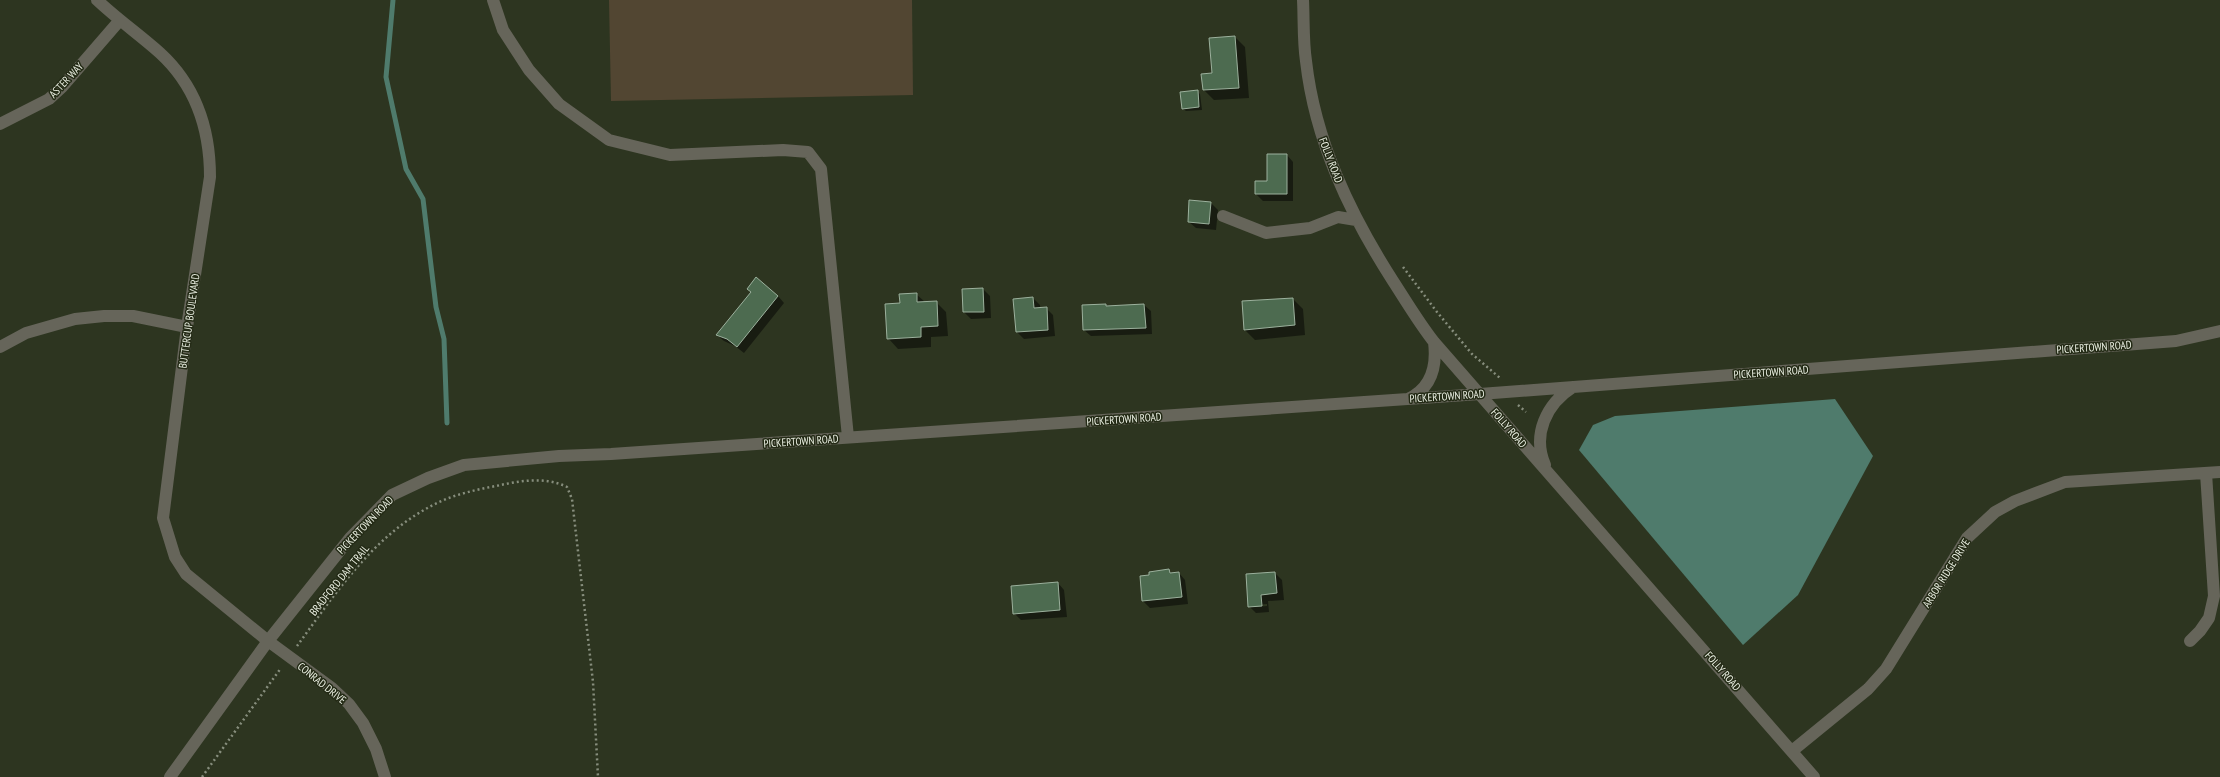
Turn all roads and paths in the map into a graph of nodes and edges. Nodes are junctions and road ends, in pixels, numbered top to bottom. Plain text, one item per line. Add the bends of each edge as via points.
1 (97, 0) edge
2 (493, 0) edge
3 (1303, 0) edge
4 (120, 20) junction
5 (0, 124) edge
6 (1224, 216) dead end
7 (1356, 220) junction
8 (1399, 261) dead end
9 (187, 327) junction
10 (2220, 331) edge
11 (1434, 342) junction
12 (0, 347) edge
13 (1500, 378) dead end
14 (1572, 387) junction
15 (1480, 394) junction
16 (1408, 399) junction
17 (848, 438) junction
18 (1548, 472) junction
19 (2220, 472) edge
20 (2206, 473) junction
21 (268, 641) junction
22 (2190, 641) dead end
23 (289, 657) junction
24 (1792, 751) junction
25 (170, 777) edge
26 (202, 777) edge
27 (385, 777) edge
28 (598, 777) edge
29 (1814, 777) edge

1 - 4 street, BUTTERCUP BOULEVARD
2 - 17 street via 504,30 529,70 558,104 609,140 670,155 783,150 808,152 821,169
3 - 7 street, FOLLY ROAD via 1306,61 1316,116 1326,153
4 - 5 street, ASTER WAY via 49,100
4 - 9 street, BUTTERCUP BOULEVARD via 176,69 191,92 205,125 210,177
6 - 7 street via 1266,233 1310,228 1338,217
7 - 11 street, FOLLY ROAD
8 - 13 path via 1472,354
9 - 12 street via 133,316 75,319 26,332
9 - 21 street, BUTTERCUP BOULEVARD via 163,518 175,557 186,574
10 - 14 street, PICKERTOWN ROAD via 2176,340
11 - 15 street, FOLLY ROAD
11 - 16 street via 1434,370 1423,388
14 - 15 street, PICKERTOWN ROAD
14 - 18 street via 1555,402 1543,422 1539,439 1541,455
15 - 16 street, PICKERTOWN ROAD
15 - 18 street, FOLLY ROAD
16 - 17 street, PICKERTOWN ROAD
17 - 21 street, PICKERTOWN ROAD via 554,456 464,465 440,473 392,495 350,538
18 - 24 street, FOLLY ROAD
19 - 20 street, ARBOR RIDGE DRIVE
20 - 22 street via 2214,596 2209,618
20 - 24 street, ARBOR RIDGE DRIVE via 2065,482 2015,500 1995,512 1967,538 1886,669 1868,689
21 - 23 street, CONRAD DRIVE
21 - 25 street, PICKERTOWN ROAD
23 - 26 path, BRADFORD DAM TRAIL
23 - 27 street, CONRAD DRIVE via 332,688 349,704 363,723 376,749
23 - 28 path, BRADFORD DAM TRAIL via 364,560 388,536 412,518 446,500 471,491 521,480 556,481 567,486 572,499 593,682
24 - 29 street, FOLLY ROAD

